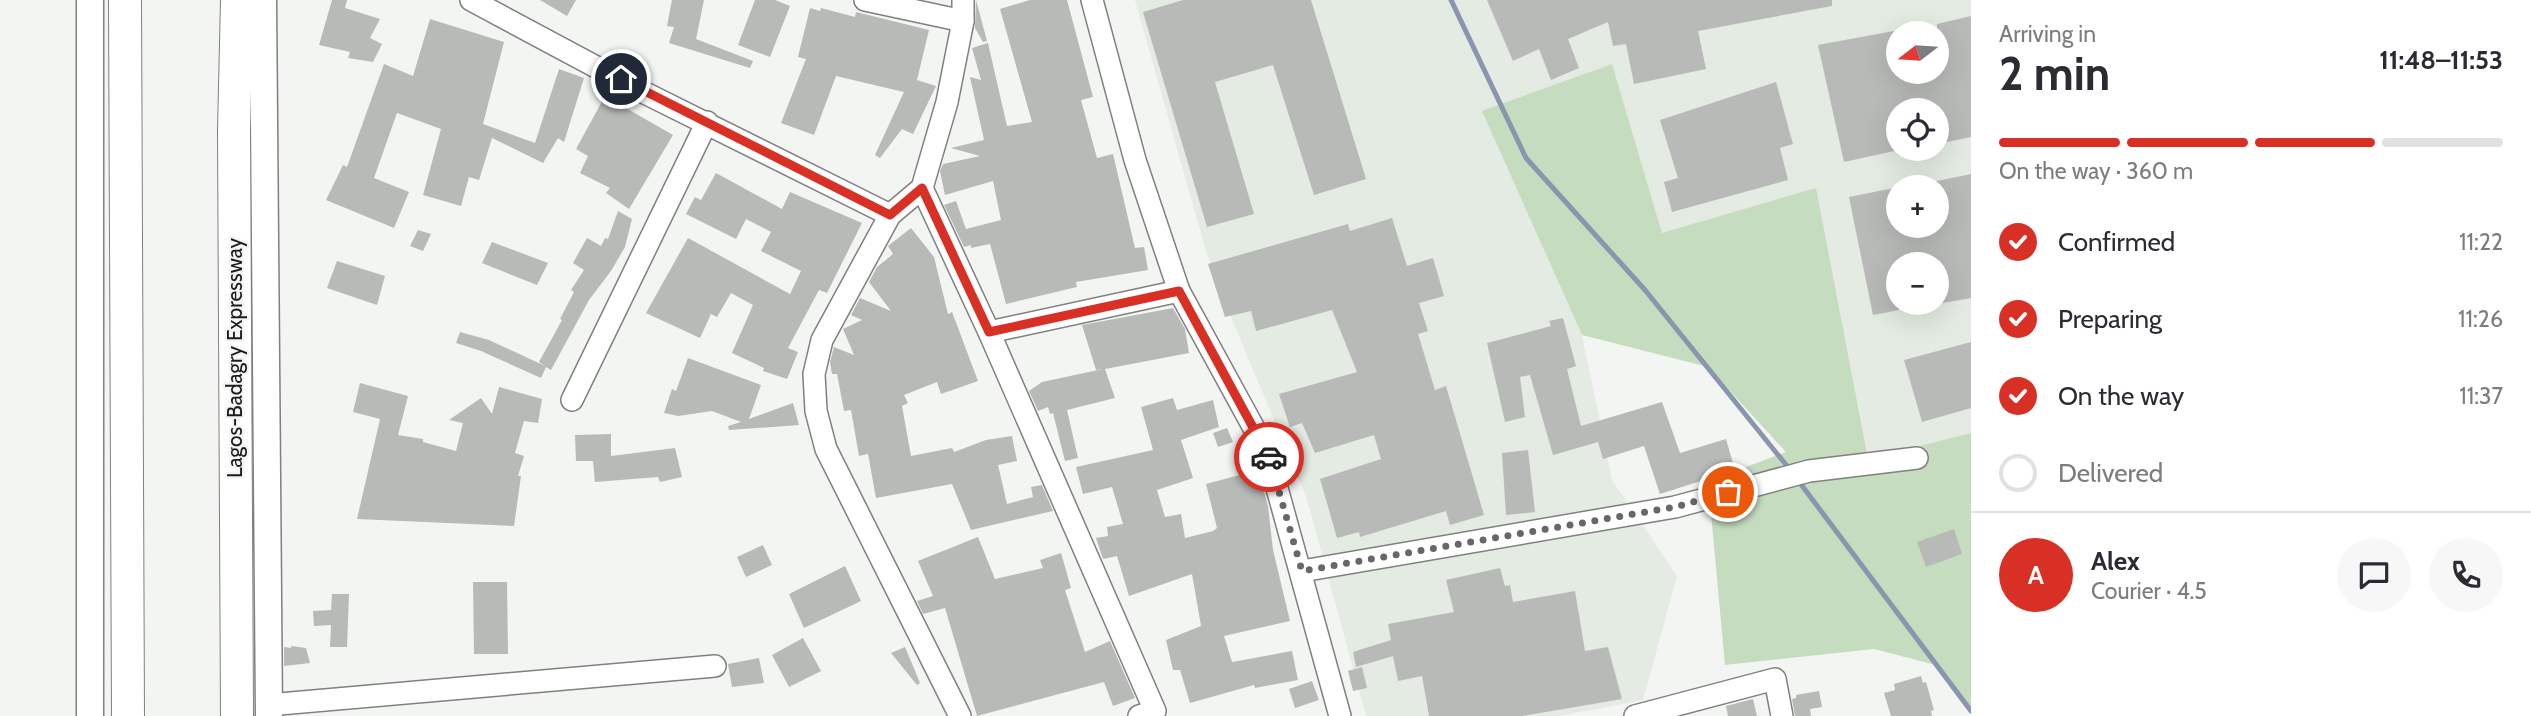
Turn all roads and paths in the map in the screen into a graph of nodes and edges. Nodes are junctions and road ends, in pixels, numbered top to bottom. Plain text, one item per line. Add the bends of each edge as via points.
1 (90, 0) edge
2 (125, 0) edge
3 (237, 0) edge
4 (263, 0) edge
5 (471, 0) edge
6 (865, 0) edge
7 (1092, 0) edge
8 (963, 11) edge
9 (707, 122) junction
10 (922, 188) junction
11 (890, 215) junction
12 (1179, 291) junction
13 (989, 332) junction
14 (572, 400) dead end
15 (1917, 458) dead end
16 (1302, 571) junction
17 (715, 666) dead end
18 (268, 710) edge
19 (90, 716) edge
20 (128, 716) edge
21 (237, 716) edge
22 (960, 716) edge
23 (1139, 716) edge
24 (1340, 716) edge
25 (1635, 716) edge
26 (1782, 716) edge

1 - 19 main road
2 - 20 highway
3 - 21 highway, Lagos-Badagry Expressway
4 - 18 main road
5 - 9 street
6 - 8 street
7 - 12 street via 1135,160
8 - 10 street via 947,102
9 - 11 street
9 - 14 street
10 - 11 street
10 - 13 street
11 - 22 street via 822,340 814,374 816,411 826,449
12 - 13 street
12 - 16 street via 1267,452
13 - 23 street via 1155,711
15 - 16 street via 1809,471 1675,507
16 - 24 street
17 - 18 street
25 - 26 street via 1775,679

